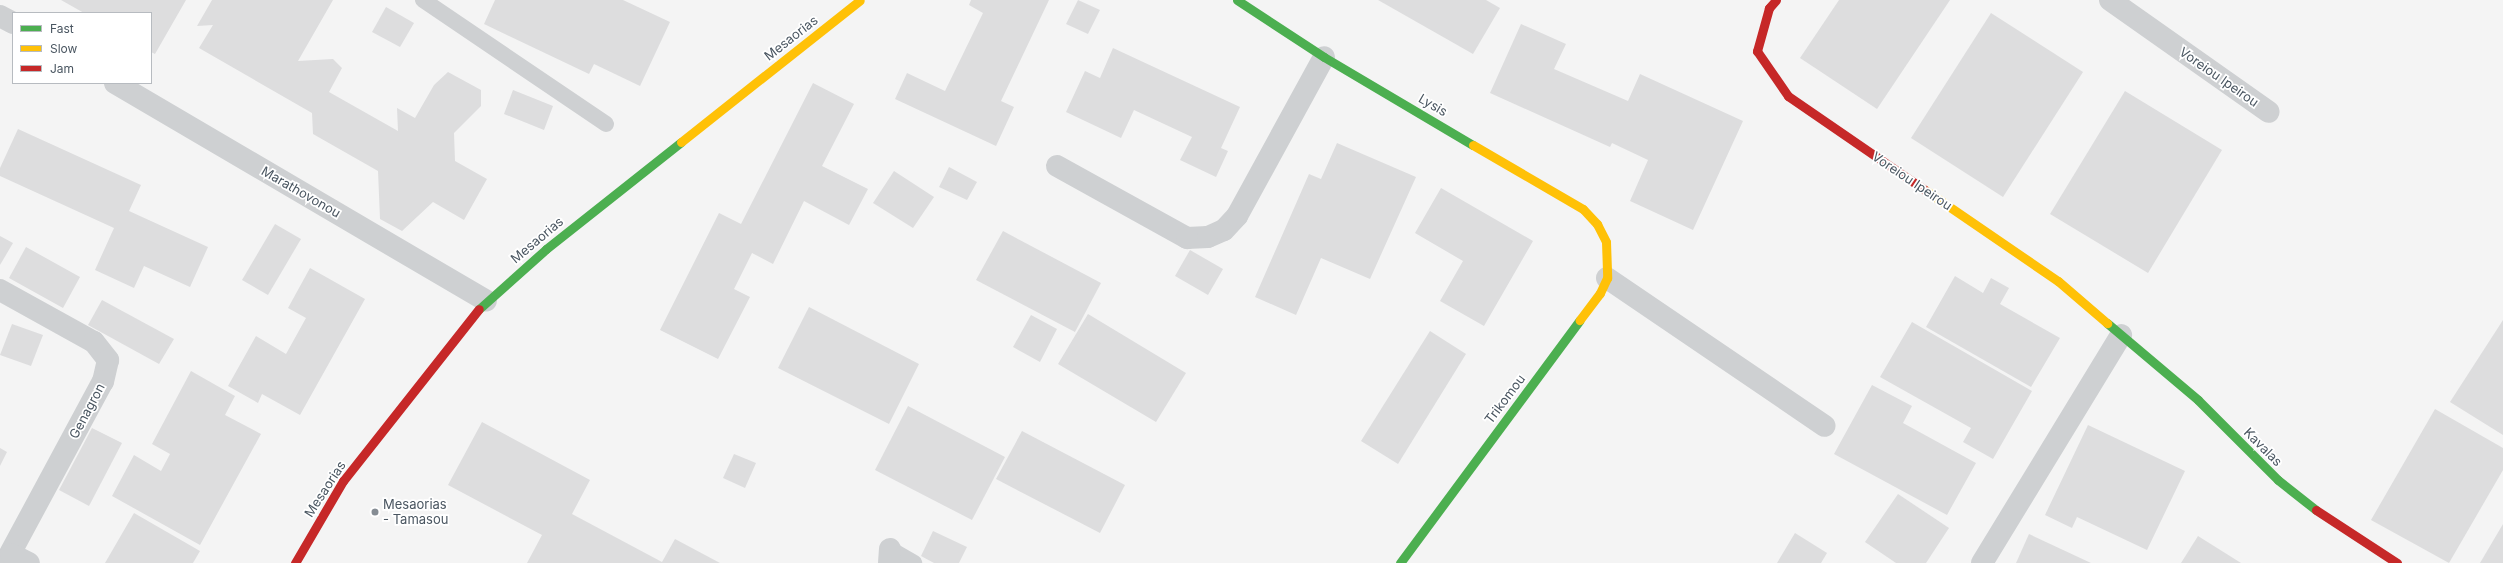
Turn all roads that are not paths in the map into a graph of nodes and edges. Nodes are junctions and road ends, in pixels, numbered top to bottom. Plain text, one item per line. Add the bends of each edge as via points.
1 (423, 0) edge
2 (860, 0) edge
3 (1236, 0) edge
4 (1776, 0) edge
5 (2110, 0) edge
6 (0, 16) edge
7 (12, 22) edge
8 (1324, 56) junction
9 (117, 84) edge
10 (2269, 112) dead end
11 (606, 124) dead end
12 (1057, 166) dead end
13 (1606, 242) joint
14 (1606, 278) junction
15 (0, 290) edge
16 (486, 301) junction
17 (2121, 335) junction
18 (1825, 426) dead end
19 (889, 556) edge
20 (15, 560) edge
21 (296, 563) edge
22 (914, 563) edge
23 (1400, 563) edge
24 (1982, 563) edge
25 (2397, 563) edge

1 - 11 lane
2 - 16 street, Mesaorias via 546,249
3 - 8 street, Lysis
4 - 17 street, Voreiou Ipeirou via 1769,8 1757,51 1788,96 2058,281
5 - 10 street, Voreiou Ipeirou
6 - 7 street
8 - 12 street via 1238,216 1224,230 1208,237 1187,238
8 - 13 street, Lysis via 1583,209 1597,224
9 - 16 street, Marathovonou
13 - 14 street, Trikomou
14 - 18 street
14 - 23 street, Trikomou via 1600,293
15 - 20 street, Genagron via 94,342 108,360 103,381
16 - 21 street, Mesaorias via 343,481
17 - 24 street
17 - 25 street, Kavalas via 2198,400 2278,480 2316,510
19 - 22 lane

